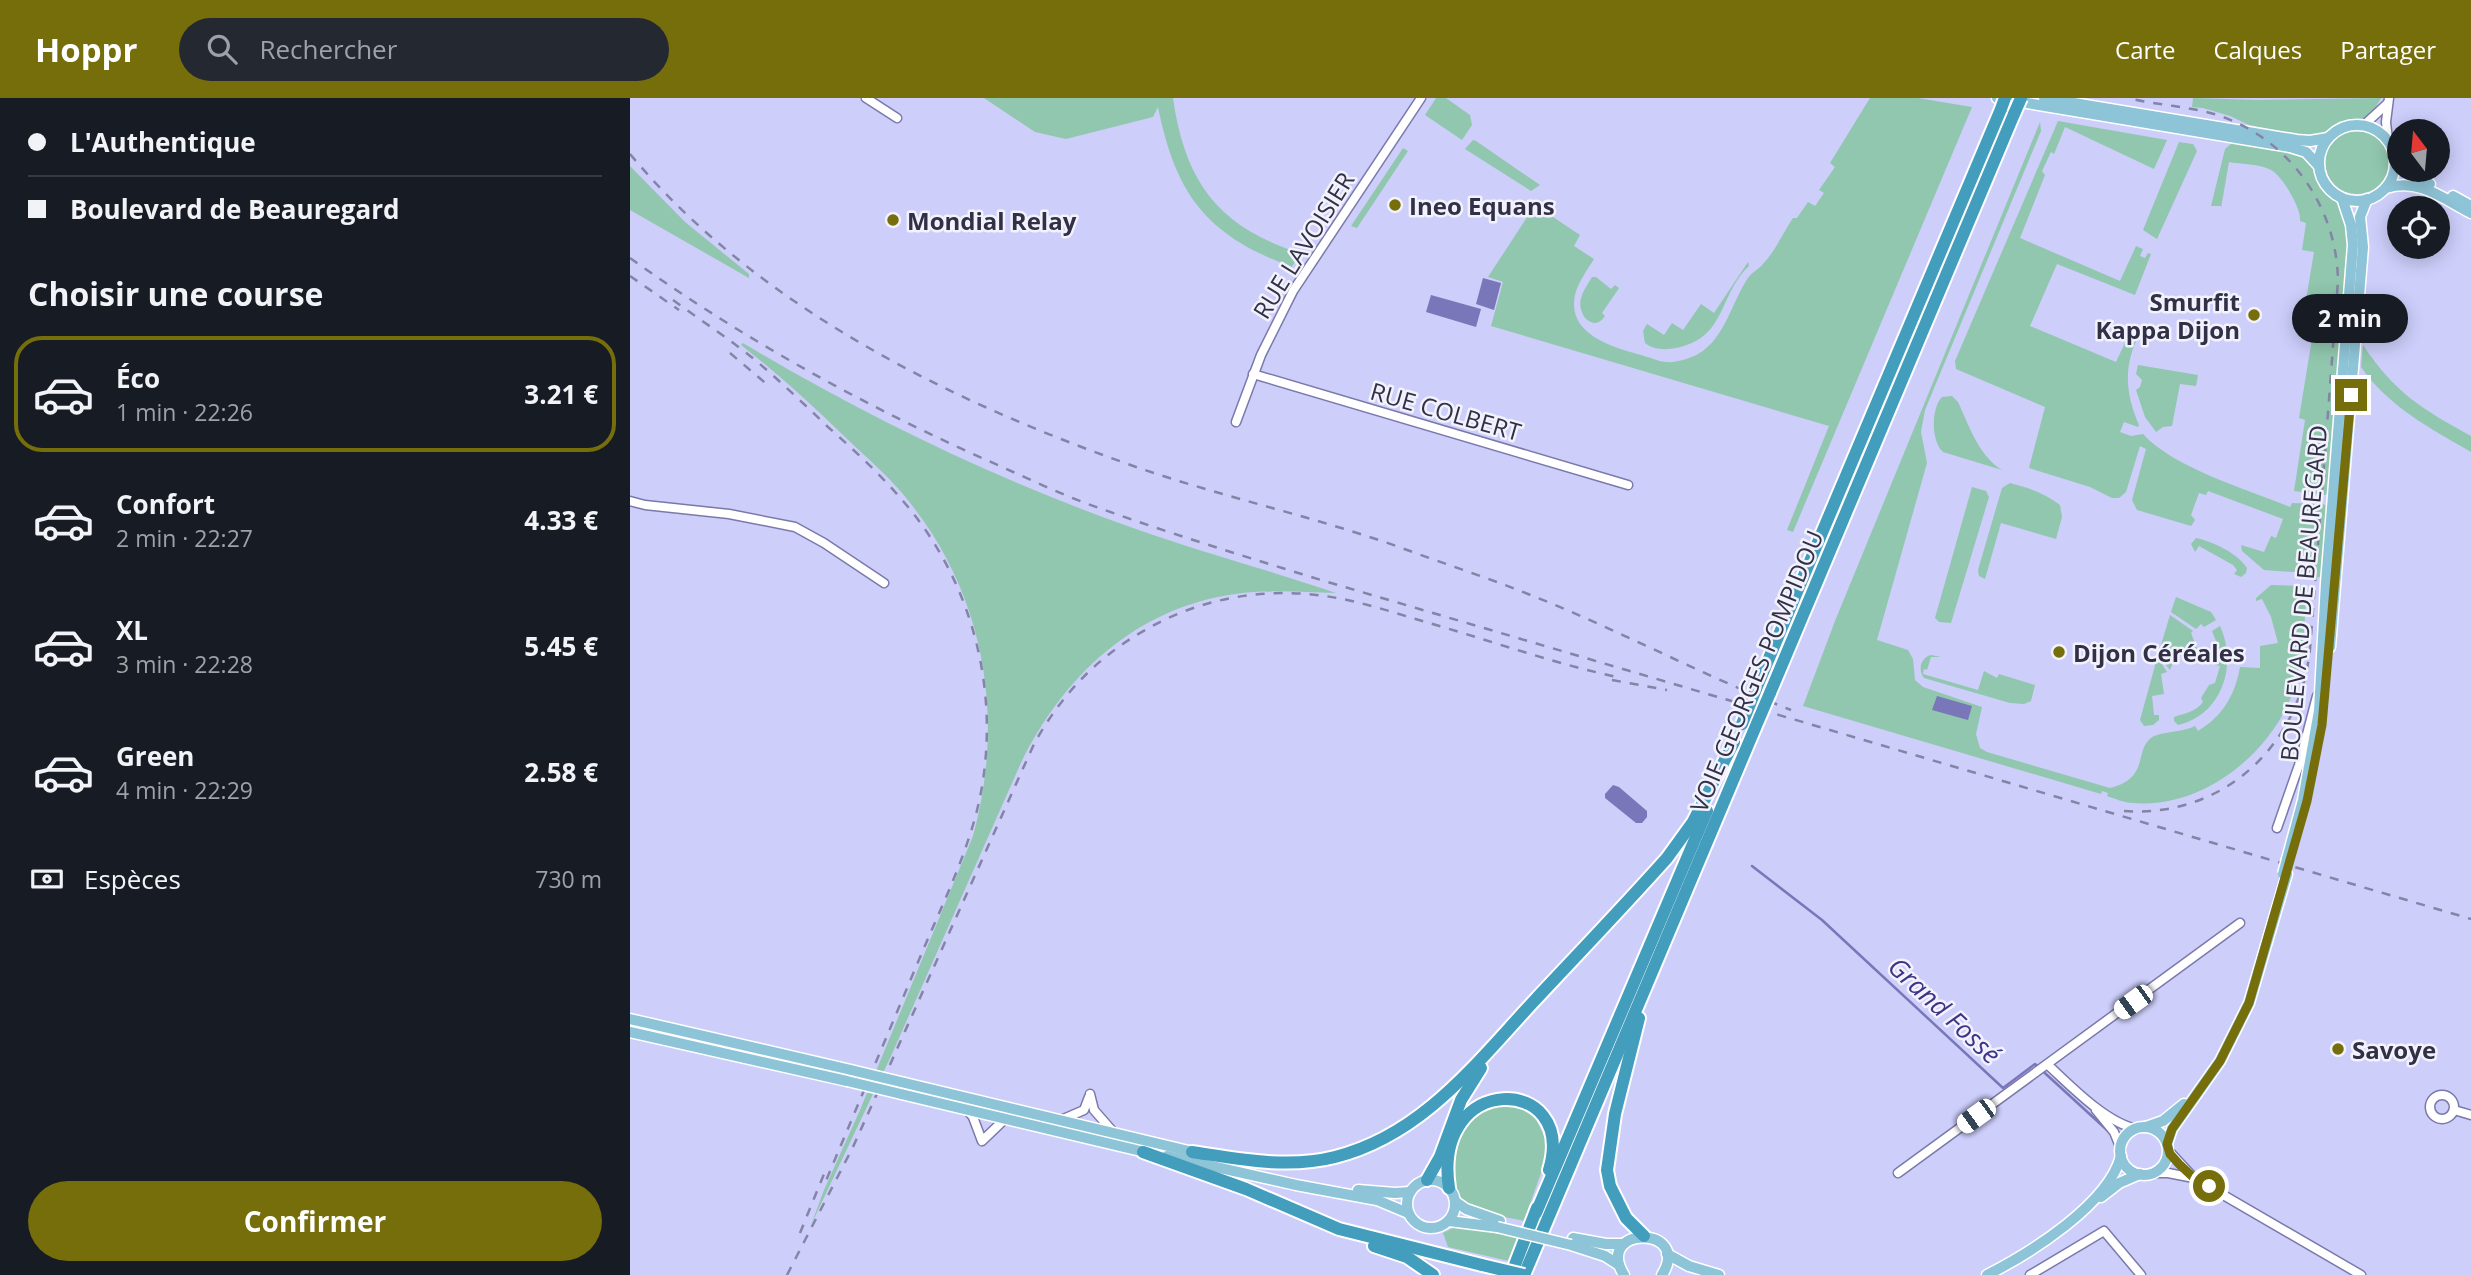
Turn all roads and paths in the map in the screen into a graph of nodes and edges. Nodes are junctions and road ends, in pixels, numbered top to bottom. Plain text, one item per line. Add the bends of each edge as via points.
1 (866, 98) edge
2 (1420, 98) edge
3 (2021, 98) edge
4 (2044, 98) edge
5 (2388, 100) edge
6 (2001, 102) edge
7 (897, 118) dead end
8 (2388, 119) edge
9 (2364, 125) junction
10 (2328, 138) junction
11 (2387, 139) edge
12 (2318, 165) junction
13 (2389, 182) edge
14 (2428, 182) edge
15 (2386, 188) junction
16 (2342, 198) junction
17 (2367, 199) junction
18 (2471, 206) edge
19 (2471, 214) edge
20 (1253, 374) junction
21 (1236, 422) dead end
22 (1628, 485) dead end
23 (630, 501) edge
24 (884, 583) dead end
25 (2322, 680) junction
26 (1734, 743) junction
27 (2277, 828) dead end
28 (2289, 859) junction
29 (2240, 923) dead end
30 (1651, 974) junction
31 (630, 1019) edge
32 (1512, 1025) junction
33 (2237, 1025) junction
34 (630, 1032) edge
35 (2048, 1065) junction
36 (2090, 1102) junction
37 (2454, 1110) dead end
38 (968, 1111) junction
39 (2471, 1115) edge
40 (1005, 1119) junction
41 (1059, 1121) junction
42 (2142, 1128) junction
43 (1115, 1134) junction
44 (2167, 1147) junction
45 (1143, 1152) junction
46 (1192, 1152) junction
47 (2121, 1152) junction
48 (1898, 1173) dead end
49 (2153, 1173) junction
50 (2140, 1174) junction
51 (2194, 1178) junction
52 (1427, 1180) junction
53 (1449, 1188) junction
54 (1410, 1192) junction
55 (1456, 1202) junction
56 (1408, 1213) junction
57 (1536, 1213) junction
58 (1449, 1222) junction
59 (1499, 1224) junction
60 (1339, 1229) junction
61 (1644, 1236) junction
62 (1572, 1241) junction
63 (1625, 1244) junction
64 (1667, 1254) junction
65 (1621, 1270) edge
66 (1433, 1275) edge
67 (1511, 1275) edge
68 (1525, 1275) edge
69 (1662, 1275) edge
70 (1719, 1275) edge
71 (1987, 1275) edge
72 (1998, 1275) edge
73 (2030, 1275) edge
74 (2141, 1275) edge
75 (2361, 1275) edge

1 - 7 street
2 - 20 street, RUE LAVOISIER via 1293,290
3 - 30 highway, VOIE GEORGES POMPIDOU, bridge
4 - 10 main road via 2297,140
5 - 8 street
5 - 9 street
6 - 12 main road via 2299,149
6 - 26 highway, VOIE GEORGES POMPIDOU, bridge
9 - 10 main road via 2344,127
9 - 11 main road
10 - 12 main road
12 - 16 main road via 2325,185
13 - 15 main road
14 - 18 main road
15 - 17 main road
15 - 19 main road via 2416,184
16 - 17 main road
16 - 25 main road, BOULEVARD DE BEAUREGARD via 2354,245
17 - 28 main road, BOULEVARD DE BEAUREGARD via 2360,217 2363,247 2356,342 2322,725 2307,801
20 - 21 street, RUE LAVOISIER
20 - 22 street, RUE COLBERT
23 - 24 street via 794,527
25 - 27 street
25 - 28 main road, BOULEVARD DE BEAUREGARD via 2312,758
26 - 32 highway via 1693,822 1667,858
26 - 57 highway, VOIE GEORGES POMPIDOU
28 - 33 main road, BOULEVARD DE BEAUREGARD, bridge
29 - 35 street
30 - 61 highway via 1621,1087 1607,1163 1610,1186 1626,1218
30 - 68 highway, VOIE GEORGES POMPIDOU
31 - 41 main road, bridge
32 - 46 highway via 1435,1105 1374,1144 1333,1158 1284,1163
32 - 52 highway via 1470,1083 1438,1164
33 - 42 main road via 2183,1104 2163,1121
33 - 44 main road via 2209,1079 2172,1129
34 - 38 main road, bridge
35 - 36 street
35 - 48 street
36 - 42 street via 2123,1124
36 - 47 street via 2111,1128
37 - 39 street
38 - 40 main road
38 - 40 street via 982,1141
40 - 45 main road
41 - 43 main road
41 - 43 street via 1084,1110 1090,1094 1094,1110
42 - 44 main road via 2157,1131
42 - 47 main road via 2125,1137
43 - 46 main road
44 - 49 main road via 2164,1163
44 - 51 street
45 - 56 main road via 1377,1200
45 - 60 highway
46 - 54 main road via 1290,1178 1367,1191
47 - 50 main road via 2127,1168
47 - 71 main road via 2108,1182 2069,1222
49 - 50 main road
49 - 51 street
50 - 72 main road via 2113,1187 2061,1235
51 - 75 street
52 - 53 main road
52 - 54 main road
53 - 55 main road
53 - 57 highway via 1452,1144 1463,1119 1484,1102 1516,1100 1537,1111 1552,1132 1551,1164
54 - 56 main road
55 - 58 main road
55 - 59 main road
56 - 58 main road via 1423,1228
57 - 67 highway
58 - 59 main road
59 - 62 main road
60 - 66 highway via 1407,1257
60 - 68 highway, bridge
61 - 63 main road
61 - 64 main road via 1656,1239
62 - 63 main road
62 - 65 main road via 1605,1256
63 - 65 main road via 1620,1250
64 - 69 main road
64 - 70 main road
73 - 74 street via 2104,1231

